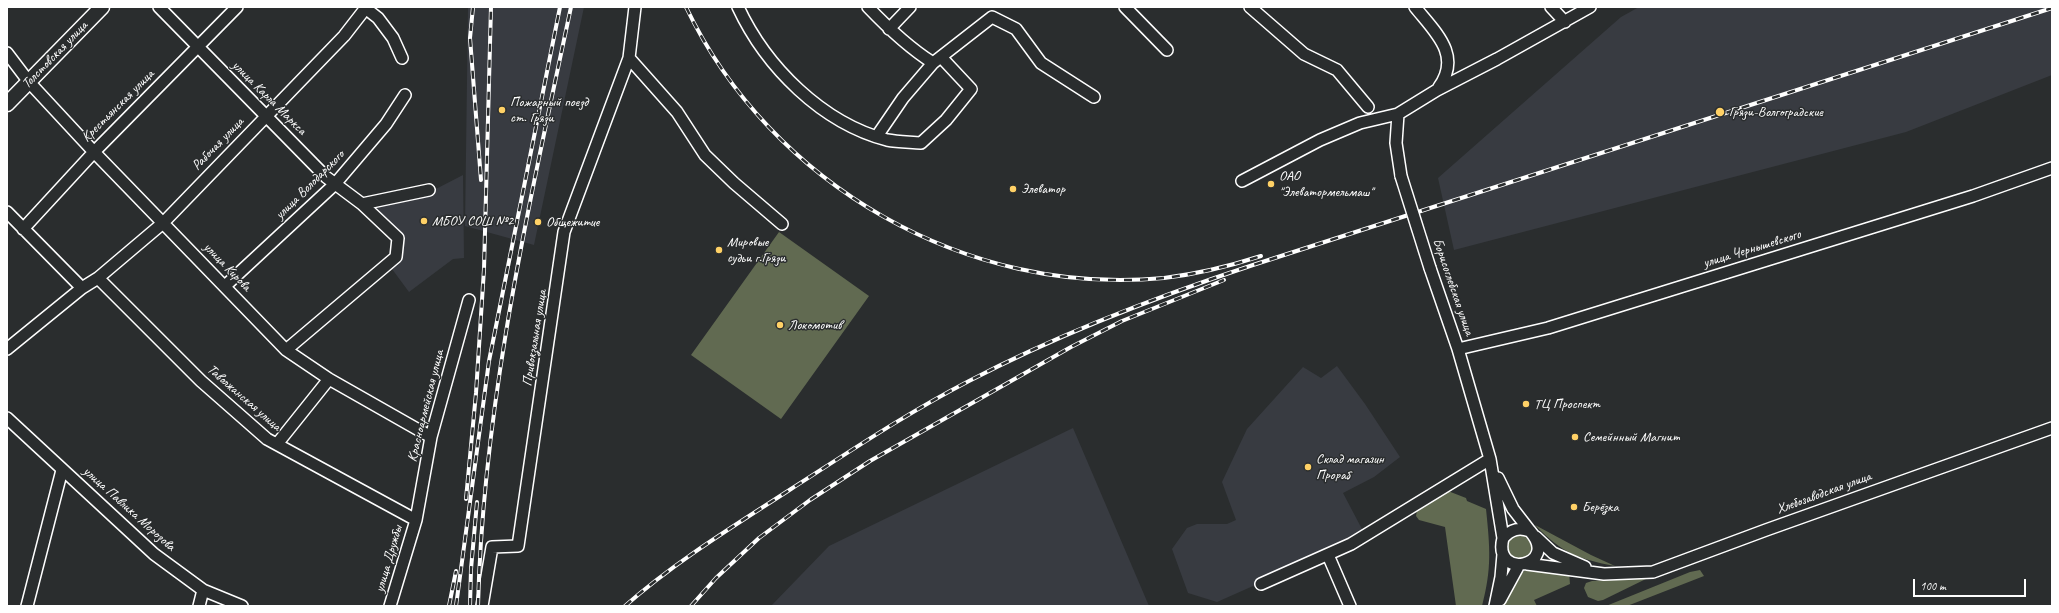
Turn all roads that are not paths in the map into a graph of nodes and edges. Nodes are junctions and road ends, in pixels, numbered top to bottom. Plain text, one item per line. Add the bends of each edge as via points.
1 (102, 7) edge
2 (159, 7) edge
3 (237, 7) edge
4 (635, 7) edge
5 (868, 7) edge
6 (910, 7) edge
7 (1125, 7) edge
8 (1250, 7) edge
9 (1415, 7) edge
10 (1551, 7) edge
11 (1590, 7) edge
12 (365, 8) edge
13 (740, 8) edge
14 (1565, 22) junction
15 (889, 29) junction
16 (198, 47) junction
17 (1167, 50) dead end
18 (7, 53) edge
19 (402, 58) dead end
20 (629, 58) junction
21 (1448, 58) junction
22 (937, 60) junction
23 (1472, 72) junction
24 (29, 82) junction
25 (1437, 90) junction
26 (405, 95) dead end
27 (1094, 97) dead end
28 (7, 104) edge
29 (1368, 107) dead end
30 (1398, 114) junction
31 (266, 117) junction
32 (877, 136) junction
33 (94, 152) junction
34 (2052, 168) edge
35 (1242, 181) dead end
36 (335, 184) junction
37 (429, 190) dead end
38 (362, 204) junction
39 (7, 212) edge
40 (164, 222) junction
41 (782, 224) dead end
42 (23, 229) junction
43 (98, 278) junction
44 (225, 286) junction
45 (82, 288) junction
46 (469, 300) dead end
47 (7, 349) edge
48 (1458, 349) junction
49 (286, 350) junction
50 (329, 379) junction
51 (7, 418) edge
52 (2052, 428) edge
53 (431, 437) junction
54 (277, 444) junction
55 (1492, 464) junction
56 (62, 470) junction
57 (416, 520) junction
58 (1533, 534) junction
59 (1503, 538) junction
60 (1503, 554) junction
61 (1328, 555) junction
62 (1523, 564) junction
63 (1604, 574) junction
64 (1261, 584) dead end
65 (203, 590) junction
66 (27, 606) edge
67 (199, 606) edge
68 (242, 606) edge
69 (390, 606) edge
70 (482, 606) edge
71 (1350, 606) edge
72 (1496, 606) edge

1 - 24 main road, Толстовская улица
2 - 16 street, улица Карла Маркса
3 - 16 street, Крестьянская улица
4 - 20 street, Привокзальная улица
5 - 15 street
6 - 15 street
7 - 17 street
8 - 29 street via 1304,54 1337,70
9 - 21 street via 1444,46
10 - 14 street
11 - 14 street
12 - 19 street via 378,18 393,38
12 - 31 street, Рабочая улица via 344,36
13 - 32 street via 764,52 802,92 850,127
14 - 23 street
15 - 22 street via 916,52
16 - 31 street, улица Карла Маркса
16 - 33 street, Крестьянская улица
18 - 24 street, улица Кирова
20 - 41 street via 677,112 705,155
20 - 70 street, Привокзальная улица via 564,232 518,546 492,547
21 - 23 street via 1455,68
21 - 25 street via 1446,76
22 - 27 street via 992,17 1016,29 1040,63
22 - 32 street via 903,98
22 - 32 street via 971,89 946,120 921,143 888,140
23 - 25 street
24 - 28 main road, Толстовская улица
24 - 33 street, улица Кирова
25 - 30 street
26 - 36 street, улица Володарского via 386,124
30 - 35 street via 1360,122
30 - 48 street, Борисоглебская улица, bridge via 1396,143 1400,176
31 - 36 street, улица Карла Маркса
31 - 40 street, Рабочая улица
33 - 40 street, улица Кирова
33 - 42 street, Крестьянская улица
34 - 48 street, улица Чернышевского via 1973,196 1548,328
36 - 38 street, улица Карла Маркса
36 - 44 street, улица Володарского
37 - 38 street
38 - 49 street, улица Карла Маркса via 398,238 396,257
39 - 42 street
40 - 43 street, Рабочая улица
40 - 44 street, улица Кирова
42 - 45 street
43 - 45 street, Рабочая улица
43 - 54 street, Таволжанская улица via 201,381 267,439
44 - 49 street, улица Кирова
45 - 47 street, Рабочая улица
46 - 53 street, Красноармейская улица
48 - 55 street, Борисоглебская улица
49 - 50 street, улица Кирова
50 - 53 street, улица Кирова
50 - 54 street
51 - 56 street, улица Павлика Морозова
52 - 63 street, Хлебозаводская улица via 1653,572
53 - 57 street, Красноармейская улица
54 - 57 street, Таволжанская улица
55 - 58 street via 1513,509
55 - 59 street
55 - 61 street
56 - 65 street, улица Павлика Морозова via 154,554
56 - 66 street
57 - 69 street, улица Дружбы
58 - 59 street via 1514,529
58 - 62 street via 1538,551 1533,560
58 - 63 street via 1552,553
59 - 60 street
60 - 62 street via 1507,561
60 - 72 street
61 - 64 street
61 - 71 street
62 - 63 street
62 - 72 street
65 - 67 street
65 - 68 street, улица Павлика Морозова

